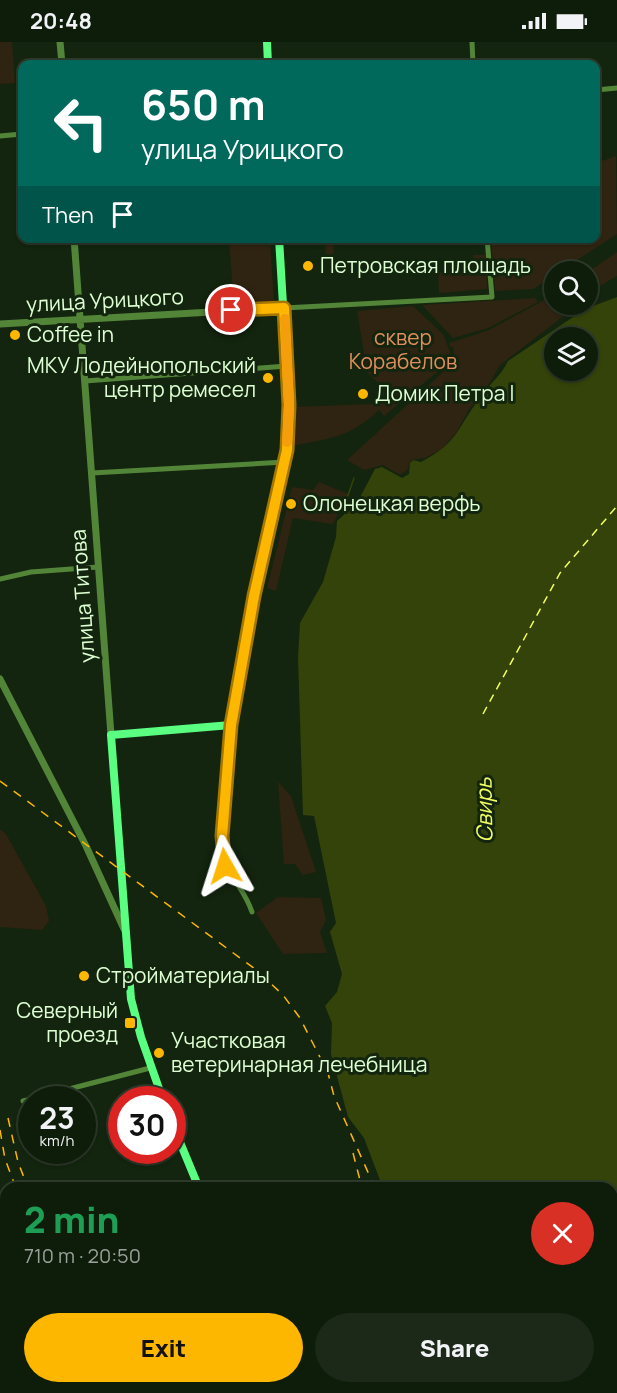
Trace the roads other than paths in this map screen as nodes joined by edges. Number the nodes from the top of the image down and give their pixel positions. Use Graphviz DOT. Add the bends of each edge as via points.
graph roads {
  1 [pos="60,42"];
  2 [pos="267,42"];
  3 [pos="472,42"];
  4 [pos="62,60"];
  5 [pos="268,60"];
  6 [pos="473,60"];
  7 [pos="617,88"];
  8 [pos="600,90"];
  9 [pos="18,134"];
  10 [pos="0,136"];
  11 [pos="74,243"];
  12 [pos="279,243"];
  13 [pos="487,243"];
  14 [pos="284,308"];
  15 [pos="80,320"];
  16 [pos="0,324"];
  17 [pos="287,366"];
  18 [pos="85,381"];
  19 [pos="285,462"];
  20 [pos="92,473"];
  21 [pos="98,567"];
  22 [pos="0,579"];
  23 [pos="0,679"];
  24 [pos="231,725"];
  25 [pos="111,735"];
  26 [pos="252,912"];
  27 [pos="124,930"];
  28 [pos="150,1068"];
  29 [pos="81,1086"];
  30 [pos="157,1086"];
  31 [pos="186,1157"];
  32 [pos="197,1182"];
  1 -- 4 [label="street"];
  2 -- 5 [label="main road"];
  3 -- 6 [label="street"];
  7 -- 8 [label="street"];
  9 -- 10 [label="street"];
  11 -- 15 [label="street, улица Титова"];
  12 -- 14 [label="main road"];
  13 -- 14 [label="street" via="492,297"];
  14 -- 15 [label="street, улица Урицкого"];
  14 -- 17 [label="main road"];
  15 -- 16 [label="street, улица Урицкого"];
  15 -- 18 [label="street, улица Титова"];
  17 -- 18 [label="street"];
  17 -- 19 [label="main road"];
  18 -- 20 [label="street, улица Титова"];
  19 -- 20 [label="street"];
  19 -- 24 [label="main road" via="254,596"];
  20 -- 21 [label="street, улица Титова"];
  21 -- 22 [label="street"];
  21 -- 25 [label="street, улица Титова"];
  23 -- 27 [label="street" via="87,846"];
  24 -- 25 [label="main road"];
  24 -- 26 [label="street" via="222,849 225,866"];
  25 -- 27 [label="main road, улица Титова"];
  27 -- 28 [label="main road, улица Титова" via="133,1010"];
  28 -- 29 [label="street"];
  28 -- 30 [label="main road, улица Титова"];
  31 -- 32 [label="main road"];
}
